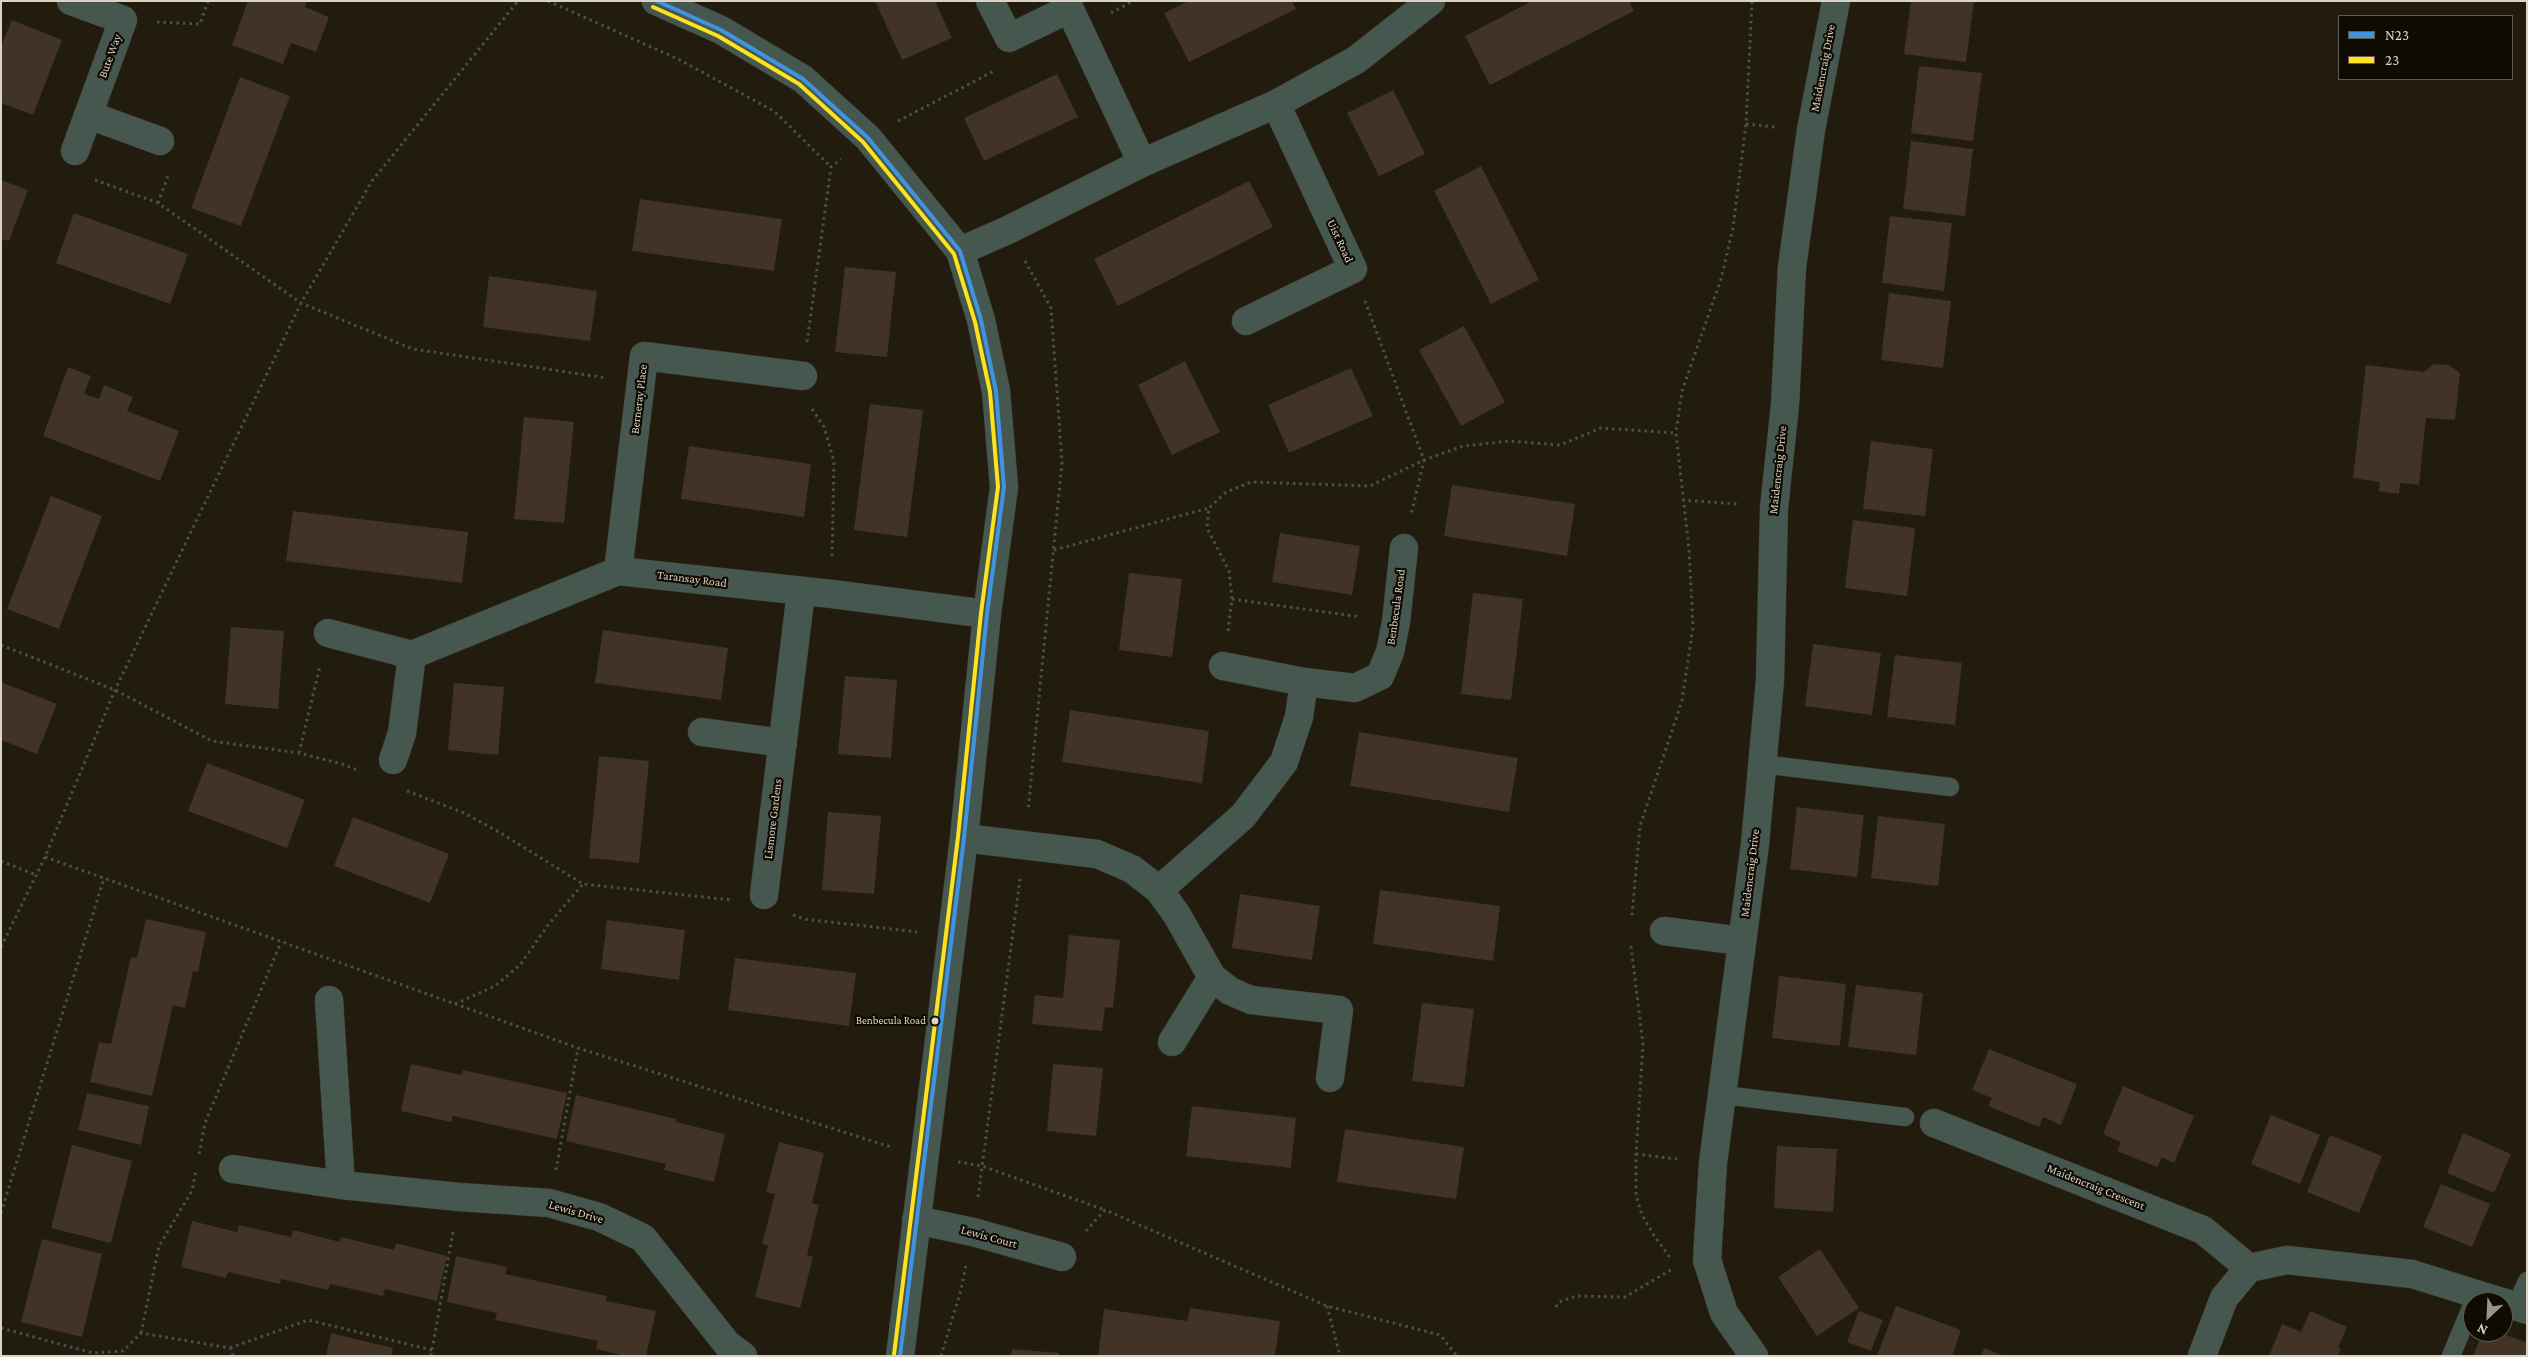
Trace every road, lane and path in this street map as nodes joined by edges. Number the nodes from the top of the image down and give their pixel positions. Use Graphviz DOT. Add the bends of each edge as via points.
graph roads {
  1 [pos="71,1"];
  2 [pos="208,1"];
  3 [pos="518,1"];
  4 [pos="548,1"];
  5 [pos="656,1"];
  6 [pos="990,1"];
  7 [pos="1431,1"];
  8 [pos="1752,1"];
  9 [pos="1836,1"];
  10 [pos="1067,5"];
  11 [pos="123,20"];
  12 [pos="1276,104"];
  13 [pos="89,115"];
  14 [pos="160,141"];
  15 [pos="76,151"];
  16 [pos="1142,164"];
  17 [pos="831,167"];
  18 [pos="1008,230"];
  19 [pos="960,252"];
  20 [pos="1353,269"];
  21 [pos="301,303"];
  22 [pos="1246,321"];
  23 [pos="803,376"];
  24 [pos="640,383"];
  25 [pos="1676,433"];
  26 [pos="1424,460"];
  27 [pos="1682,500"];
  28 [pos="1209,508"];
  29 [pos="1774,508"];
  30 [pos="1404,548"];
  31 [pos="1054,550"];
  32 [pos="618,570"];
  33 [pos="801,592"];
  34 [pos="832,594"];
  35 [pos="1232,599"];
  36 [pos="986,614"];
  37 [pos="1396,622"];
  38 [pos="328,633"];
  39 [pos="1,645"];
  40 [pos="412,655"];
  41 [pos="1223,666"];
  42 [pos="1304,682"];
  43 [pos="115,690"];
  44 [pos="702,732"];
  45 [pos="783,743"];
  46 [pos="299,753"];
  47 [pos="393,760"];
  48 [pos="1762,764"];
  49 [pos="366,775"];
  50 [pos="1950,788"];
  51 [pos="401,789"];
  52 [pos="964,838"];
  53 [pos="1025,845"];
  54 [pos="45,857"];
  55 [pos="1,861"];
  56 [pos="36,875"];
  57 [pos="104,878"];
  58 [pos="583,884"];
  59 [pos="1159,890"];
  60 [pos="764,895"];
  61 [pos="735,901"];
  62 [pos="788,913"];
  63 [pos="1632,919"];
  64 [pos="1664,930"];
  65 [pos="950,936"];
  66 [pos="1631,937"];
  67 [pos="1741,941"];
  68 [pos="281,942"];
  69 [pos="1,947"];
  70 [pos="1212,977"];
  71 [pos="329,1000"];
  72 [pos="455,1004"];
  73 [pos="1172,1042"];
  74 [pos="578,1048"];
  75 [pos="1330,1078"];
  76 [pos="1723,1095"];
  77 [pos="1905,1117"];
  78 [pos="1934,1123"];
  79 [pos="1636,1154"];
  80 [pos="199,1156"];
  81 [pos="923,1157"];
  82 [pos="1713,1163"];
  83 [pos="198,1164"];
  84 [pos="982,1166"];
  85 [pos="233,1169"];
  86 [pos="341,1185"];
  87 [pos="459,1197"];
  88 [pos="549,1203"];
  89 [pos="1105,1210"];
  90 [pos="1,1213"];
  91 [pos="916,1220"];
  92 [pos="973,1232"];
  93 [pos="1062,1257"];
  94 [pos="1676,1266"];
  95 [pos="2249,1268"];
  96 [pos="1681,1274"];
  97 [pos="2527,1281"];
  98 [pos="2464,1292"];
  99 [pos="2512,1292"];
  100 [pos="1327,1306"];
  101 [pos="1556,1307"];
  102 [pos="1,1328"];
  103 [pos="142,1333"];
  104 [pos="2463,1342"];
  105 [pos="230,1348"];
  106 [pos="432,1350"];
  107 [pos="729,1352"];
  108 [pos="233,1356"];
  109 [pos="431,1356"];
  110 [pos="900,1356"];
  111 [pos="941,1356"];
  112 [pos="1340,1356"];
  113 [pos="1457,1356"];
  114 [pos="1754,1356"];
  115 [pos="2202,1356"];
  116 [pos="2451,1356"];
  1 -- 11 [label="street, Bute Way"];
  2 -- 11 [label="path" via="200,24"];
  3 -- 21 [label="path" via="372,181"];
  4 -- 17 [label="path" via="678,59 774,111"];
  5 -- 19 [label="street" via="721,30 803,79 868,138"];
  6 -- 10 [label="street" via="1009,38"];
  7 -- 12 [label="street" via="1356,60"];
  8 -- 25 [label="path" via="1746,124 1734,228 1721,279 1682,391"];
  9 -- 29 [label="street, Maidencraig Drive" via="1811,130 1792,267 1785,405"];
  10 -- 16 [label="street"];
  11 -- 13 [label="street, Bute Way"];
  12 -- 16 [label="street"];
  12 -- 20 [label="street, Uist Road"];
  13 -- 14 [label="street"];
  13 -- 15 [label="street, Bute Way"];
  15 -- 21 [label="path" via="69,170 158,203"];
  16 -- 18 [label="street"];
  18 -- 19 [label="street"];
  18 -- 31 [label="path" via="1051,308 1062,462"];
  19 -- 36 [label="street" via="981,320 996,391 1004,488"];
  20 -- 22 [label="street, Uist Road"];
  20 -- 26 [label="path"];
  21 -- 24 [label="path" via="413,349"];
  21 -- 43 [label="path"];
  23 -- 24 [label="street, Berneray Place" via="644,356"];
  23 -- 34 [label="path" via="802,393 824,427 834,461"];
  24 -- 32 [label="street, Berneray Place"];
  25 -- 26 [label="path" via="1601,428 1560,445 1510,441 1463,446"];
  25 -- 27 [label="path"];
  26 -- 28 [label="path" via="1370,486 1251,482 1226,492"];
  26 -- 30 [label="path"];
  27 -- 29 [label="path"];
  27 -- 63 [label="path" via="1689,550 1693,627 1682,701 1640,826"];
  28 -- 31 [label="path"];
  28 -- 35 [label="path" via="1207,528 1229,571"];
  29 -- 48 [label="street, Maidencraig Drive" via="1770,680"];
  30 -- 37 [label="street, Benbecula Road"];
  31 -- 53 [label="path"];
  32 -- 33 [label="street, Taransay Road"];
  32 -- 40 [label="street, Taransay Road"];
  33 -- 34 [label="street, Taransay Road"];
  33 -- 45 [label="street, Lismore Gardens"];
  34 -- 36 [label="street, Taransay Road"];
  35 -- 37 [label="path"];
  35 -- 41 [label="path"];
  36 -- 52 [label="street"];
  37 -- 42 [label="street, Benbecula Road" via="1390,652 1380,676 1355,688"];
  38 -- 40 [label="street"];
  38 -- 46 [label="path"];
  39 -- 43 [label="path"];
  40 -- 47 [label="street" via="402,733"];
  41 -- 42 [label="street, Benbecula Road"];
  42 -- 59 [label="street" via="1299,717 1284,762 1243,816"];
  43 -- 46 [label="path" via="212,741"];
  43 -- 54 [label="path"];
  44 -- 45 [label="street"];
  45 -- 60 [label="street, Lismore Gardens"];
  46 -- 49 [label="path" via="342,764"];
  48 -- 50 [label="lane"];
  48 -- 67 [label="street, Maidencraig Drive"];
  51 -- 58 [label="path" via="464,813"];
  52 -- 53 [label="street"];
  52 -- 65 [label="street"];
  53 -- 59 [label="street" via="1097,854 1132,869"];
  53 -- 84 [label="path"];
  54 -- 56 [label="path"];
  54 -- 57 [label="path"];
  55 -- 56 [label="path"];
  56 -- 69 [label="path"];
  57 -- 68 [label="path"];
  57 -- 90 [label="path"];
  58 -- 61 [label="path"];
  58 -- 72 [label="path" via="520,964 495,986"];
  59 -- 70 [label="street"];
  62 -- 65 [label="path" via="804,919"];
  64 -- 67 [label="street"];
  65 -- 81 [label="street"];
  66 -- 79 [label="path" via="1644,1044"];
  67 -- 76 [label="street, Maidencraig Drive"];
  68 -- 72 [label="path"];
  68 -- 80 [label="path" via="205,1123"];
  70 -- 73 [label="street"];
  70 -- 75 [label="street" via="1230,991 1251,1000 1338,1010"];
  71 -- 86 [label="street"];
  72 -- 74 [label="path"];
  74 -- 81 [label="path"];
  74 -- 88 [label="path"];
  76 -- 77 [label="lane"];
  76 -- 82 [label="street, Maidencraig Drive"];
  78 -- 95 [label="street, Maidencraig Crescent" via="2203,1230"];
  79 -- 82 [label="path"];
  79 -- 94 [label="path" via="1636,1195 1642,1215"];
  81 -- 84 [label="path"];
  81 -- 91 [label="street"];
  82 -- 114 [label="street, Maidencraig Drive" via="1707,1260 1724,1313"];
  83 -- 103 [label="path" via="192,1191 159,1246"];
  84 -- 89 [label="path"];
  84 -- 92 [label="path"];
  85 -- 86 [label="street, Lewis Drive"];
  86 -- 87 [label="street, Lewis Drive"];
  87 -- 88 [label="street, Lewis Drive"];
  87 -- 106 [label="path"];
  88 -- 107 [label="street, Lewis Drive" via="599,1217 643,1238"];
  89 -- 93 [label="path"];
  89 -- 100 [label="path"];
  91 -- 92 [label="street, Lewis Court"];
  91 -- 110 [label="street"];
  92 -- 93 [label="street, Lewis Court"];
  92 -- 111 [label="path" via="961,1290"];
  94 -- 96 [label="path"];
  94 -- 101 [label="path" via="1625,1297 1576,1296 1559,1302"];
  95 -- 98 [label="street" via="2288,1260 2412,1274"];
  95 -- 115 [label="street" via="2224,1298"];
  97 -- 99 [label="lane"];
  100 -- 112 [label="path"];
  100 -- 113 [label="path" via="1440,1335"];
  102 -- 103 [label="path" via="93,1353 123,1351"];
  103 -- 105 [label="path"];
  104 -- 116 [label="lane"];
  105 -- 106 [label="path" via="308,1320"];
  105 -- 108 [label="path"];
  106 -- 109 [label="path"];
}
